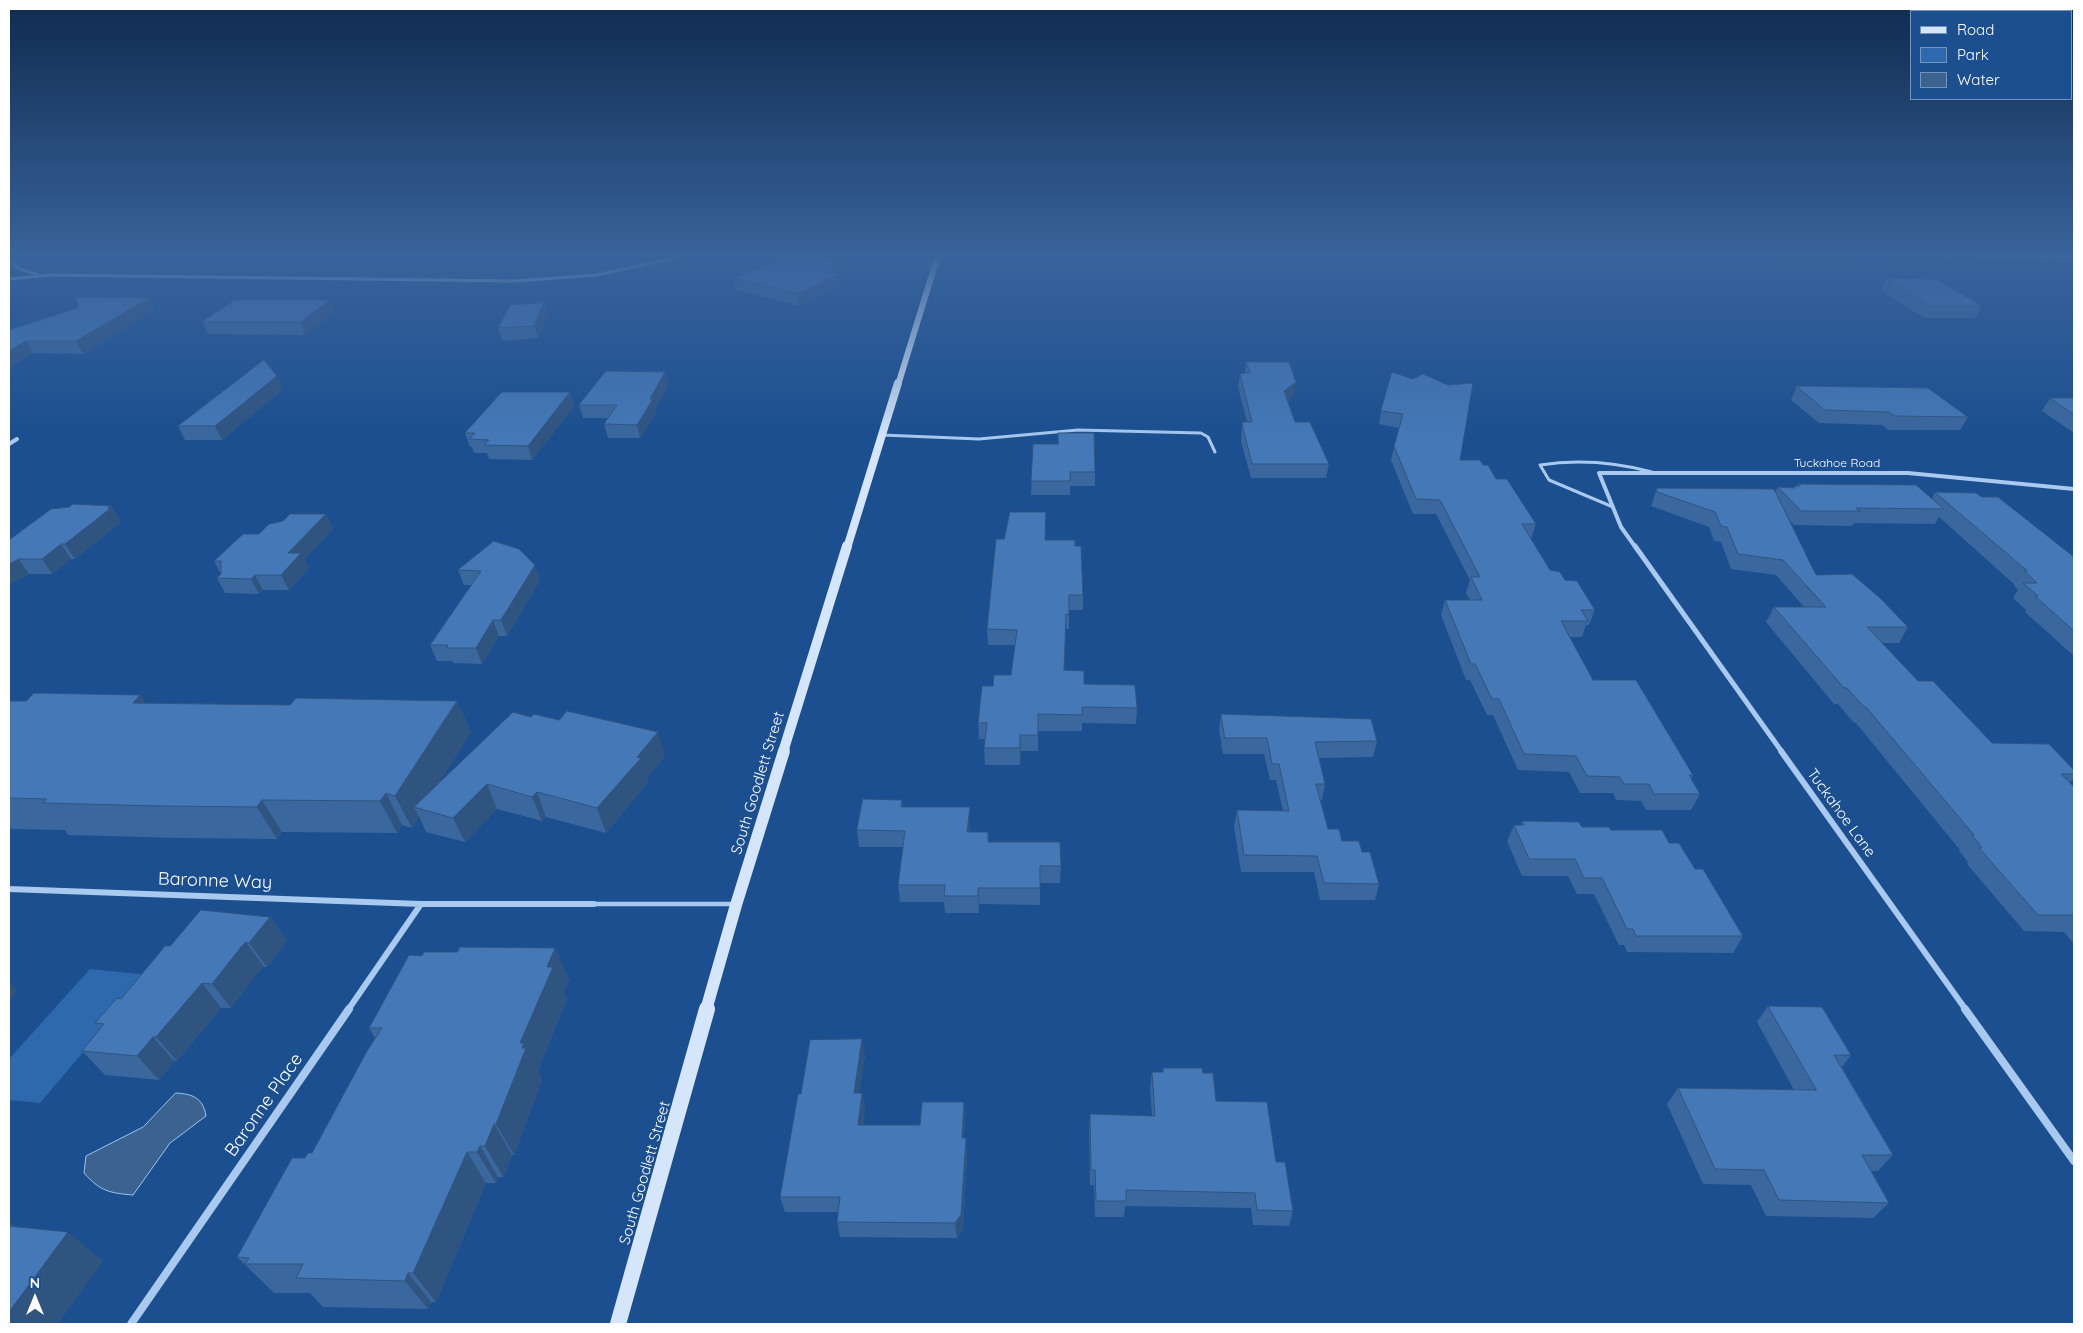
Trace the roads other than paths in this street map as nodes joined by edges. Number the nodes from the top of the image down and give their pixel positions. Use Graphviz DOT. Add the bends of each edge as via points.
graph roads {
  1 [pos="919,317"];
  2 [pos="882,435"];
  3 [pos="17,438"];
  4 [pos="9,444"];
  5 [pos="1215,452"];
  6 [pos="1599,473"];
  7 [pos="1656,473"];
  8 [pos="2074,489"];
  9 [pos="1613,507"];
  10 [pos="9,889"];
  11 [pos="421,904"];
  12 [pos="594,904"];
  13 [pos="736,904"];
  14 [pos="2074,1161"];
  15 [pos="131,1324"];
  16 [pos="618,1324"];
  1 -- 2 [label="main road, South Goodlett Street"];
  2 -- 5 [label="lane" via="978,439 1078,430 1200,432 1208,437"];
  2 -- 13 [label="main road, South Goodlett Street"];
  3 -- 4 [label="street"];
  6 -- 7 [label="street, Tuckahoe Road"];
  6 -- 9 [label="street, Tuckahoe Lane"];
  7 -- 8 [label="street, Tuckahoe Road" via="1908,473"];
  7 -- 9 [label="lane" via="1613,462 1569,460 1540,464 1549,480"];
  9 -- 14 [label="street, Tuckahoe Lane" via="1621,528"];
  10 -- 11 [label="street, Baronne Way"];
  11 -- 12 [label="street, Baronne Way"];
  11 -- 15 [label="street, Baronne Place"];
  12 -- 13 [label="lane"];
  13 -- 16 [label="main road, South Goodlett Street"];
}
